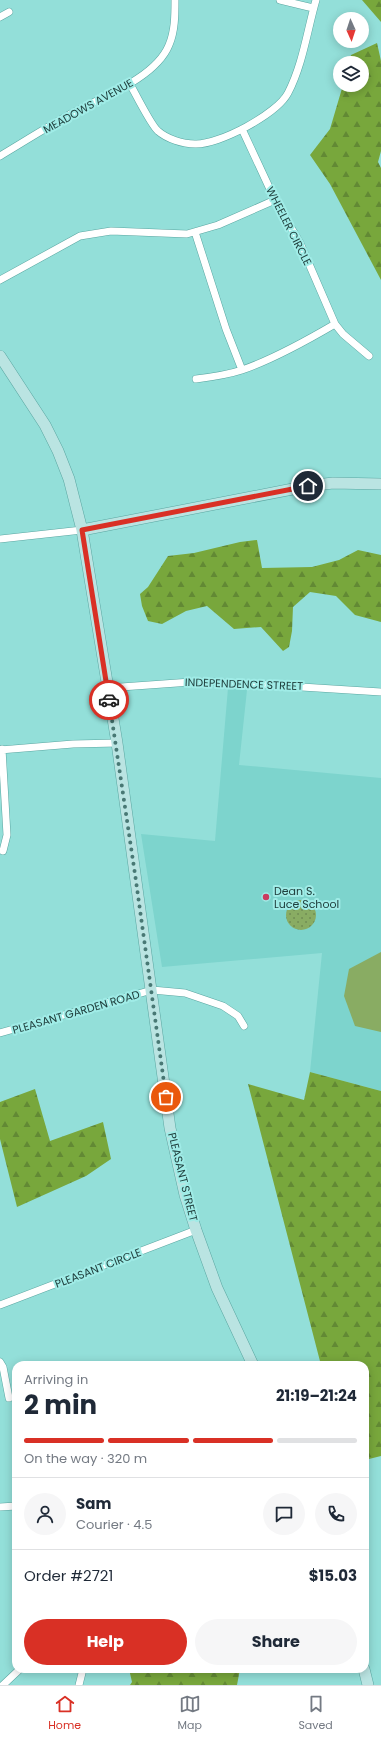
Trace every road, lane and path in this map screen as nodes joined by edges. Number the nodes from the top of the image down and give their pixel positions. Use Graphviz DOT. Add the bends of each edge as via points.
graph roads {
  1 [pos="175,0"];
  2 [pos="280,0"];
  3 [pos="316,0"];
  4 [pos="314,8"];
  5 [pos="9,12"];
  6 [pos="0,17"];
  7 [pos="130,84"];
  8 [pos="242,129"];
  9 [pos="0,156"];
  10 [pos="275,200"];
  11 [pos="195,232"];
  12 [pos="0,280"];
  13 [pos="335,324"];
  14 [pos="0,356"];
  15 [pos="369,356"];
  16 [pos="242,370"];
  17 [pos="196,380"];
  18 [pos="381,484"];
  19 [pos="82,530"];
  20 [pos="0,539"];
  21 [pos="107,688"];
  22 [pos="381,692"];
  23 [pos="116,743"];
  24 [pos="1,749"];
  25 [pos="3,851"];
  26 [pos="152,990"];
  27 [pos="244,1026"];
  28 [pos="0,1033"];
  29 [pos="196,1230"];
  30 [pos="0,1305"];
  31 [pos="251,1361"];
  32 [pos="0,1362"];
  33 [pos="9,1398"];
  34 [pos="12,1506"];
  35 [pos="0,1507"];
  36 [pos="16,1673"];
  37 [pos="82,1673"];
  38 [pos="365,1673"];
  39 [pos="2,1685"];
  40 [pos="79,1685"];
  41 [pos="368,1685"];
  1 -- 7 [label="street, MEADOWS AVENUE" via="169,45 159,62"];
  2 -- 4 [label="street"];
  3 -- 4 [label="street"];
  4 -- 8 [label="street" via="296,76 288,94 277,108"];
  5 -- 6 [label="street"];
  7 -- 8 [label="street" via="157,131 182,142 196,144 214,141"];
  7 -- 9 [label="street, MEADOWS AVENUE" via="76,111"];
  8 -- 10 [label="street, WHEELER CIRCLE"];
  10 -- 11 [label="street" via="218,225"];
  10 -- 13 [label="street, WHEELER CIRCLE" via="300,244"];
  11 -- 12 [label="street" via="186,234 111,231 80,236"];
  11 -- 16 [label="street"];
  13 -- 15 [label="street, WHEELER CIRCLE"];
  13 -- 16 [label="street" via="306,341"];
  14 -- 19 [label="main road, PLEASANT STREET" via="45,425 58,451 69,479"];
  16 -- 17 [label="street"];
  18 -- 19 [label="main road" via="333,483 308,486"];
  19 -- 20 [label="street"];
  19 -- 21 [label="main road, PLEASANT STREET"];
  21 -- 22 [label="street, INDEPENDENCE STREET" via="205,681"];
  21 -- 23 [label="main road, PLEASANT STREET"];
  23 -- 24 [label="street"];
  23 -- 26 [label="main road, PLEASANT STREET"];
  24 -- 25 [label="street" via="8,835"];
  26 -- 27 [label="street" via="185,993 223,1006 238,1016"];
  26 -- 28 [label="street, PLEASANT GARDEN ROAD"];
  26 -- 29 [label="main road, PLEASANT STREET" via="170,1128 185,1195"];
  29 -- 30 [label="street, PLEASANT CIRCLE"];
  29 -- 31 [label="main road, PLEASANT STREET" via="217,1288"];
  32 -- 33 [label="street"];
  34 -- 35 [label="street"];
  36 -- 39 [label="street"];
  37 -- 40 [label="street"];
  38 -- 41 [label="main road"];
}
